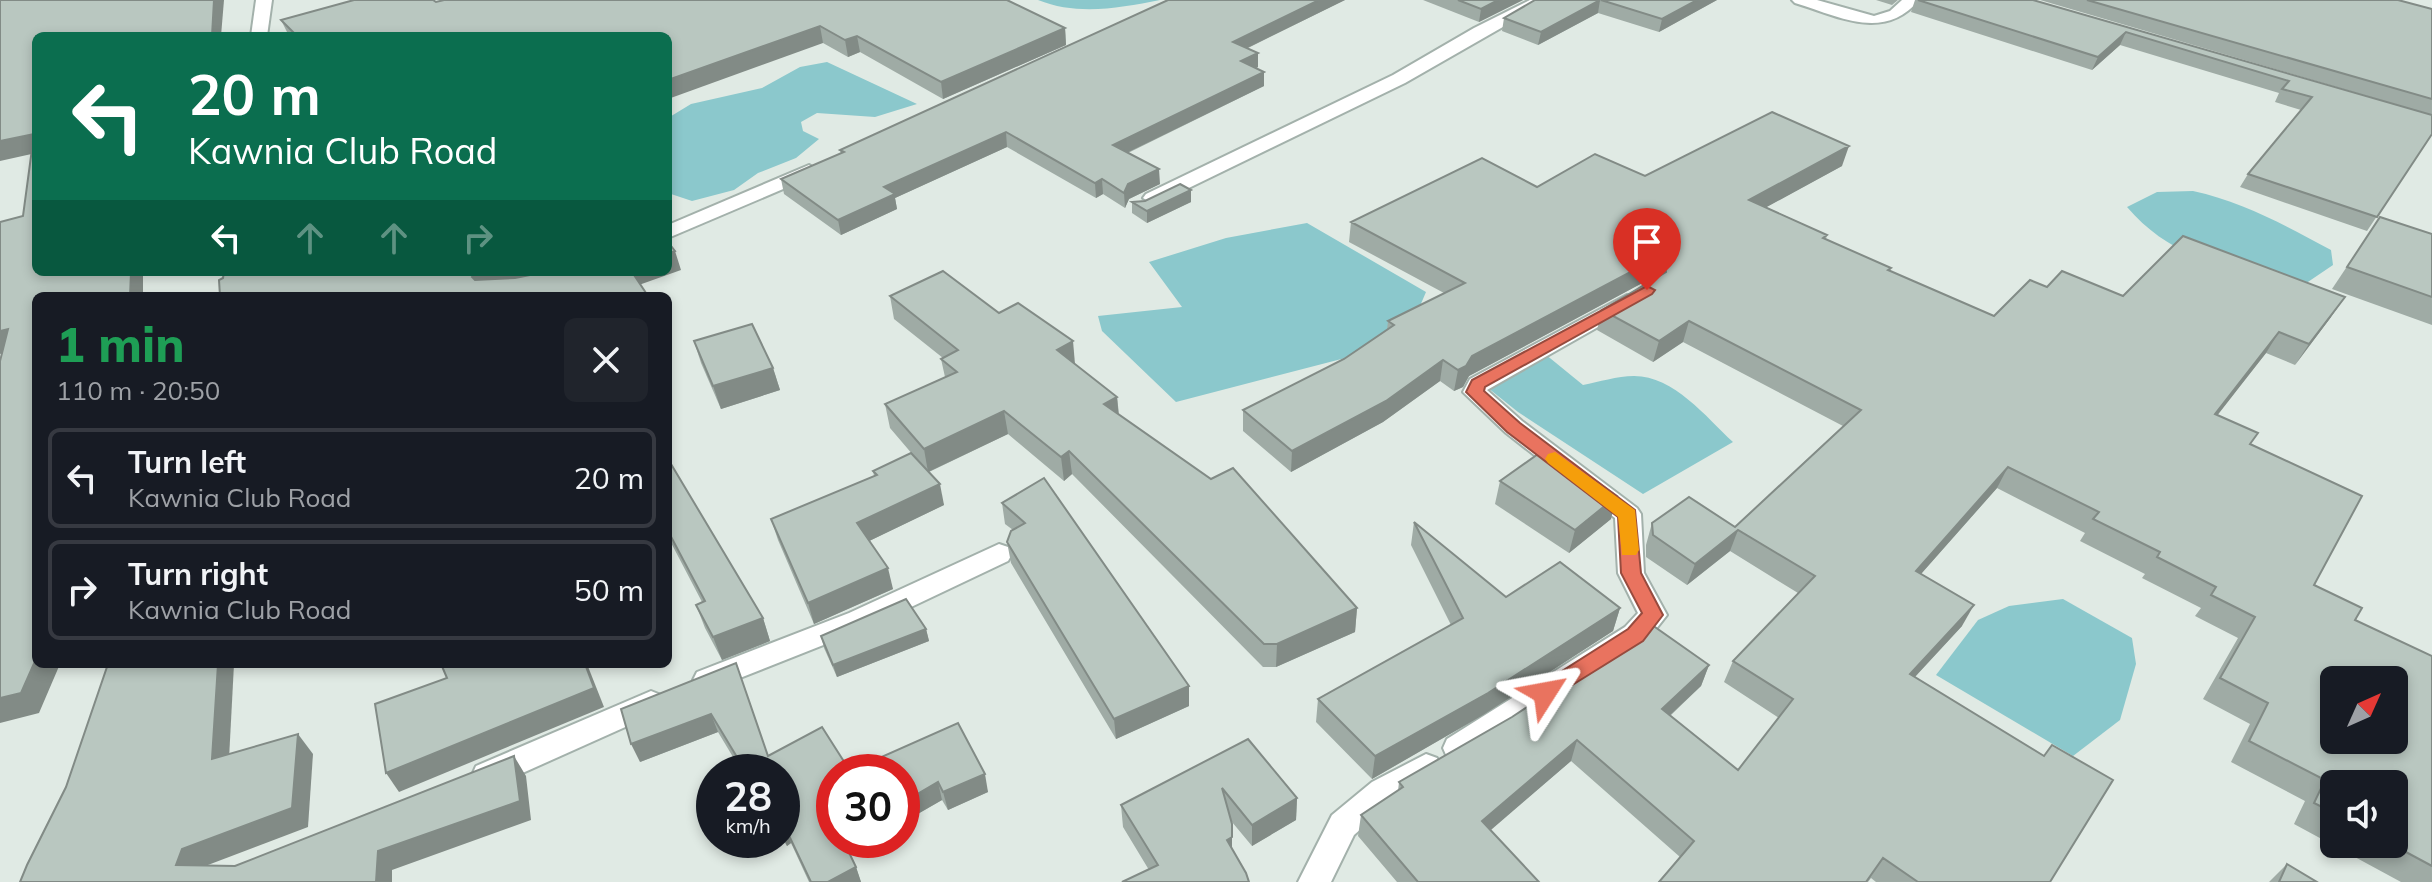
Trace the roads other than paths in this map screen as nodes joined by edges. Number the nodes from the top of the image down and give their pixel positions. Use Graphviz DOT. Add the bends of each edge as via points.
graph roads {
  1 [pos="264,0"];
  2 [pos="1542,0"];
  3 [pos="1800,0"];
  4 [pos="1911,0"];
  5 [pos="260,32"];
  6 [pos="819,167"];
  7 [pos="1137,206"];
  8 [pos="672,230"];
  9 [pos="1647,290"];
  10 [pos="999,554"];
  11 [pos="467,783"];
  12 [pos="1314,882"];
  1 -- 5 [label="street"];
  2 -- 7 [label="street" via="1399,79"];
  3 -- 4 [label="street" via="1874,21 1888,19"];
  6 -- 8 [label="street"];
  9 -- 12 [label="street" via="1478,384 1475,392 1628,514 1631,573 1653,615 1635,635 1495,727 1383,791 1343,825"];
  10 -- 11 [label="street" via="859,620"];
}
